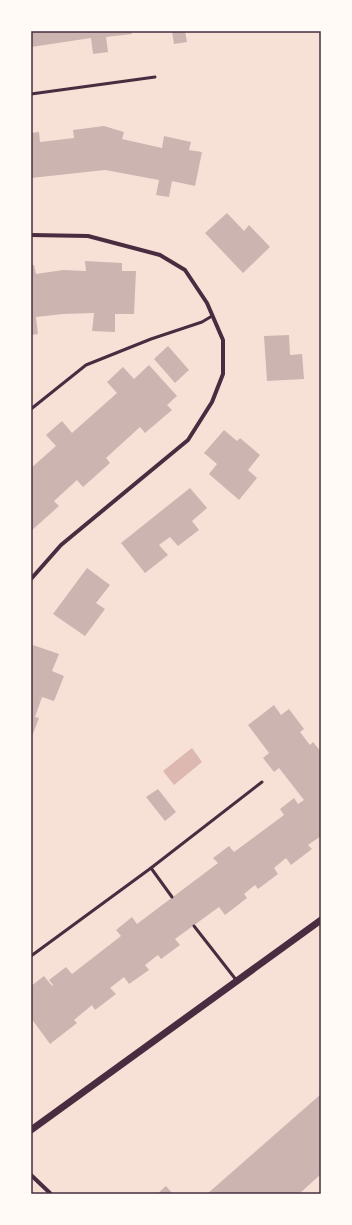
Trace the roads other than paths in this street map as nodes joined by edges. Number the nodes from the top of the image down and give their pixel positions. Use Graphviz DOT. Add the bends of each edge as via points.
graph roads {
  1 [pos="155,77"];
  2 [pos="31,94"];
  3 [pos="31,235"];
  4 [pos="212,316"];
  5 [pos="31,409"];
  6 [pos="31,580"];
  7 [pos="262,782"];
  8 [pos="151,868"];
  9 [pos="172,897"];
  10 [pos="321,920"];
  11 [pos="194,926"];
  12 [pos="31,956"];
  13 [pos="237,981"];
  14 [pos="31,1130"];
  15 [pos="31,1175"];
  16 [pos="51,1194"];
  1 -- 2 [label="lane"];
  3 -- 4 [label="street" via="88,236 160,255 185,270 208,302"];
  4 -- 5 [label="lane" via="86,365"];
  4 -- 6 [label="street" via="223,340 223,374 212,402 188,440 61,546"];
  7 -- 8 [label="lane"];
  8 -- 9 [label="lane"];
  8 -- 12 [label="lane"];
  10 -- 13 [label="street"];
  11 -- 13 [label="lane"];
  13 -- 14 [label="street"];
  15 -- 16 [label="street"];
}
